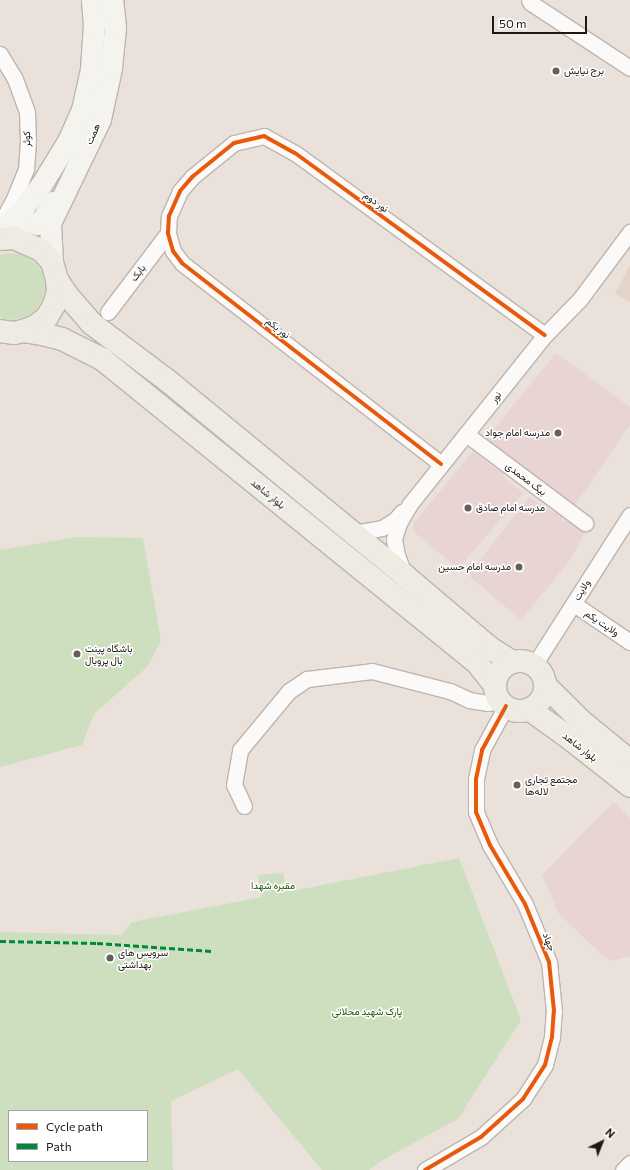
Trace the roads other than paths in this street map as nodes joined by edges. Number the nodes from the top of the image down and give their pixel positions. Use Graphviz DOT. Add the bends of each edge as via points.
graph roads {
  1 [pos="92,0"];
  2 [pos="112,0"];
  3 [pos="529,0"];
  4 [pos="0,54"];
  5 [pos="630,68"];
  6 [pos="192,177"];
  7 [pos="63,195"];
  8 [pos="23,208"];
  9 [pos="0,224"];
  10 [pos="0,232"];
  11 [pos="630,232"];
  12 [pos="168,233"];
  13 [pos="0,239"];
  14 [pos="54,271"];
  15 [pos="108,312"];
  16 [pos="0,331"];
  17 [pos="23,331"];
  18 [pos="545,335"];
  19 [pos="466,434"];
  20 [pos="441,464"];
  21 [pos="410,504"];
  22 [pos="630,515"];
  23 [pos="585,523"];
  24 [pos="354,533"];
  25 [pos="404,575"];
  26 [pos="574,604"];
  27 [pos="630,642"];
  28 [pos="512,662"];
  29 [pos="534,665"];
  30 [pos="545,685"];
  31 [pos="501,698"];
  32 [pos="529,709"];
  33 [pos="630,761"];
  34 [pos="630,786"];
  35 [pos="244,806"];
  36 [pos="630,1163"];
  37 [pos="425,1170"];
  38 [pos="623,1170"];
  1 -- 8 [label="main road, همت" via="94,24 91,69 82,110 68,141"];
  2 -- 7 [label="main road, همت" via="115,27 111,68 100,119"];
  3 -- 5 [label="street"];
  4 -- 9 [label="street, کوثر" via="16,79 27,112 28,141 26,169"];
  6 -- 12 [label="street, نور یکم" via="180,191 169,216"];
  6 -- 18 [label="street, نور دوم" via="234,142 264,136 295,153"];
  7 -- 8 [label="main road" via="53,202 37,224 25,221 22,217"];
  7 -- 14 [label="main road, همت" via="50,223"];
  8 -- 10 [label="main road, همت"];
  11 -- 18 [label="street, نور" via="580,299"];
  12 -- 15 [label="street, بابک"];
  12 -- 20 [label="street, نور یکم" via="173,251 182,263"];
  13 -- 14 [label="main road" via="14,238 41,250"];
  14 -- 17 [label="main road" via="58,291 54,305 47,317 36,326"];
  14 -- 24 [label="main road" via="67,296 92,323 168,381"];
  16 -- 17 [label="main road, بلوار شاهد"];
  17 -- 31 [label="main road, بلوار شاهد" via="62,339 102,359 478,664"];
  18 -- 19 [label="street, نور"];
  19 -- 20 [label="street, نور"];
  19 -- 23 [label="street, بیگ محمدی"];
  20 -- 21 [label="street, نور"];
  21 -- 24 [label="street" via="395,520 382,528"];
  21 -- 25 [label="street, نور" via="399,523 394,539"];
  22 -- 26 [label="street, ولایت"];
  24 -- 25 [label="main road"];
  25 -- 28 [label="main road" via="490,648"];
  26 -- 27 [label="street, ولایت یکم"];
  26 -- 29 [label="street, ولایت"];
  28 -- 29 [label="main road" via="520,661"];
  28 -- 31 [label="main road" via="500,672"];
  29 -- 30 [label="main road" via="540,671"];
  30 -- 32 [label="main road" via="541,700"];
  30 -- 33 [label="main road, بلوار شاهد" via="580,720"];
  31 -- 32 [label="main road" via="513,710"];
  31 -- 35 [label="street" via="487,703 469,700 450,692 372,671 307,679 289,691 240,750 234,785"];
  31 -- 37 [label="street, جهاد" via="482,750 476,779 476,812 490,845 525,904 549,962 554,1011 552,1037 545,1065 523,1099 481,1136"];
  32 -- 34 [label="main road, بلوار شاهد"];
  36 -- 38 [label="street"];
}
